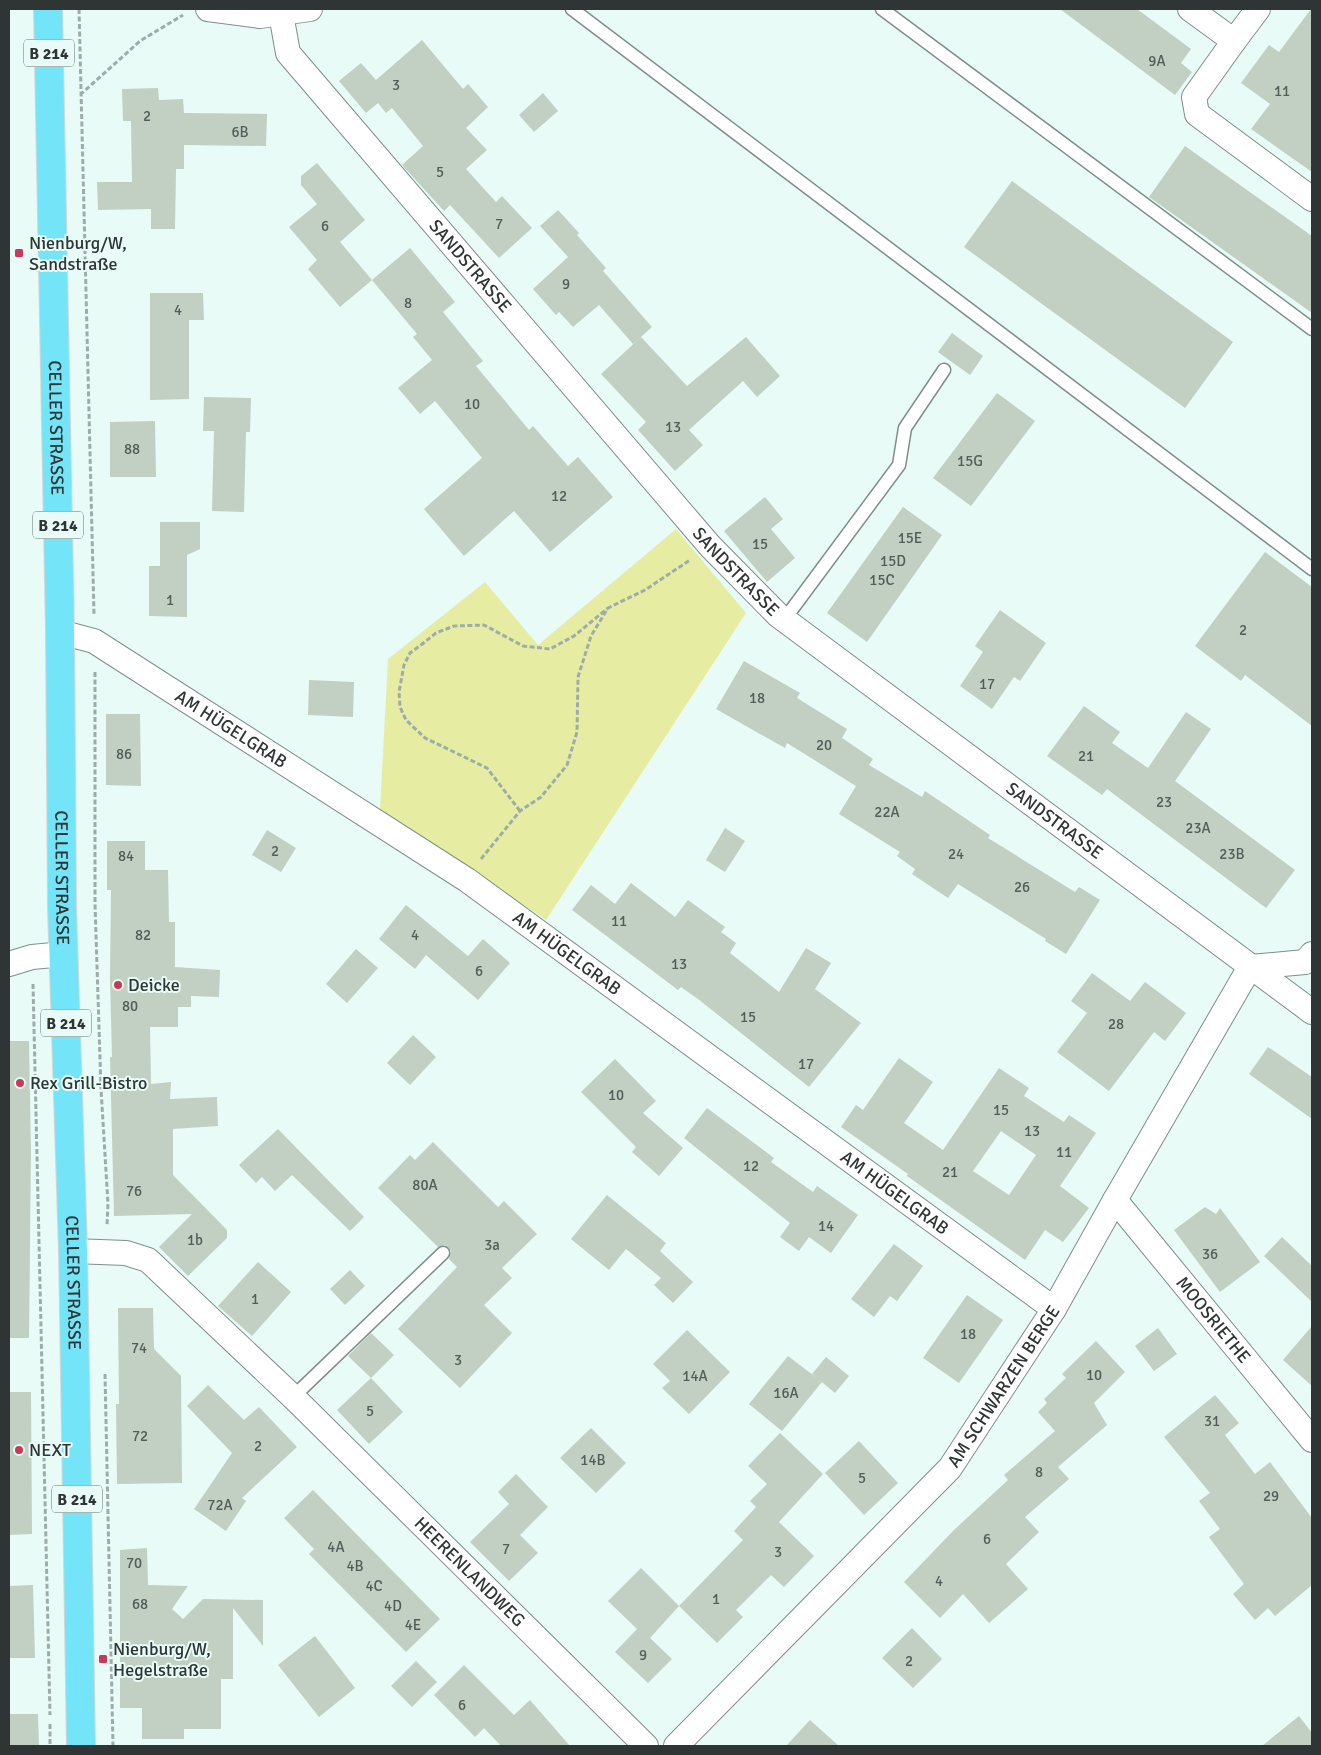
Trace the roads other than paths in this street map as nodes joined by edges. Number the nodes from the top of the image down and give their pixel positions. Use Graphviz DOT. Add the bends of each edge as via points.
graph roads {
  1 [pos="48,9"];
  2 [pos="310,9"];
  3 [pos="572,9"];
  4 [pos="882,9"];
  5 [pos="1190,9"];
  6 [pos="1258,9"];
  7 [pos="197,11"];
  8 [pos="280,14"];
  9 [pos="1234,41"];
  10 [pos="1312,198"];
  11 [pos="1312,328"];
  12 [pos="944,370"];
  13 [pos="1312,569"];
  14 [pos="784,620"];
  15 [pos="60,632"];
  16 [pos="64,954"];
  17 [pos="1312,954"];
  18 [pos="9,964"];
  19 [pos="1250,967"];
  20 [pos="1312,1012"];
  21 [pos="1115,1200"];
  22 [pos="73,1251"];
  23 [pos="443,1253"];
  24 [pos="1054,1309"];
  25 [pos="293,1396"];
  26 [pos="1312,1440"];
  27 [pos="81,1746"];
  28 [pos="646,1746"];
  29 [pos="676,1746"];
  1 -- 15 [label="main road, CELLER STRASSE / B 214"];
  2 -- 8 [label="street"];
  3 -- 13 [label="lane"];
  4 -- 11 [label="lane"];
  5 -- 9 [label="street"];
  6 -- 9 [label="street"];
  7 -- 8 [label="street" via="260,16"];
  8 -- 14 [label="street, SANDSTRASSE" via="288,53 710,546"];
  9 -- 10 [label="street" via="1194,98 1197,114"];
  12 -- 14 [label="lane" via="905,428 899,465"];
  14 -- 19 [label="street, SANDSTRASSE"];
  15 -- 16 [label="main road, CELLER STRASSE / B 214"];
  15 -- 24 [label="street, AM HÜGELGRAB" via="94,641 467,880"];
  16 -- 18 [label="street" via="32,957"];
  16 -- 22 [label="main road, CELLER STRASSE / B 214"];
  17 -- 19 [label="street" via="1305,962"];
  19 -- 20 [label="street, SANDSTRASSE"];
  19 -- 21 [label="street, AM SCHWARZEN BERGE"];
  21 -- 24 [label="street, AM SCHWARZEN BERGE"];
  21 -- 26 [label="street, MOOSRIETHE"];
  22 -- 25 [label="street, HEERENLANDWEG" via="126,1254 148,1260"];
  22 -- 27 [label="main road, CELLER STRASSE / B 214"];
  23 -- 25 [label="lane"];
  24 -- 29 [label="street, AM SCHWARZEN BERGE" via="950,1468"];
  25 -- 28 [label="street, HEERENLANDWEG"];
}
